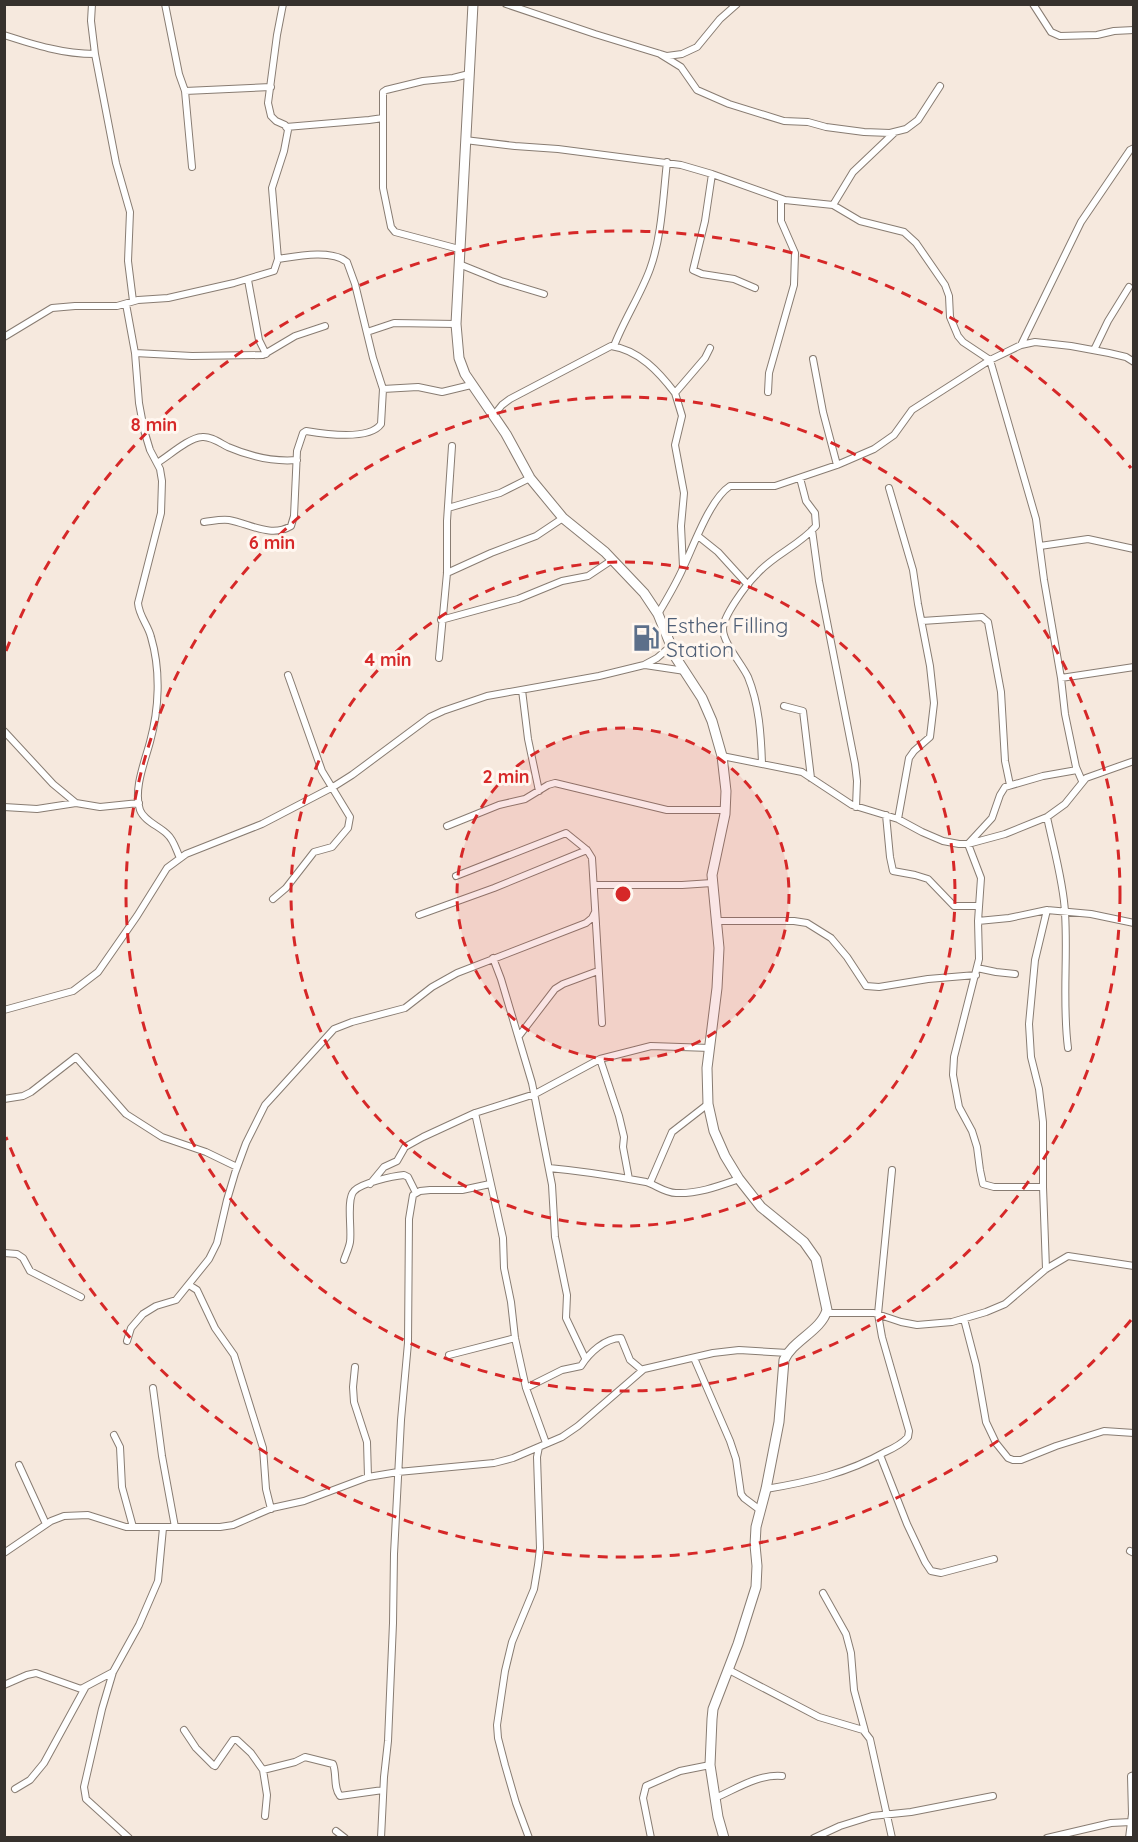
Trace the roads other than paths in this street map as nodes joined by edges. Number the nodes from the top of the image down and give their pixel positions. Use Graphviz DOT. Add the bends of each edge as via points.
graph roads {
  1 [pos="92,4"];
  2 [pos="165,4"];
  3 [pos="283,4"];
  4 [pos="473,4"];
  5 [pos="506,4"];
  6 [pos="737,4"];
  7 [pos="1034,4"];
  8 [pos="522,7"];
  9 [pos="1134,30"];
  10 [pos="4,35"];
  11 [pos="95,54"];
  12 [pos="660,54"];
  13 [pos="469,74"];
  14 [pos="940,86"];
  15 [pos="271,87"];
  16 [pos="185,91"];
  17 [pos="383,118"];
  18 [pos="286,127"];
  19 [pos="895,132"];
  20 [pos="465,140"];
  21 [pos="1134,148"];
  22 [pos="667,162"];
  23 [pos="192,167"];
  24 [pos="712,174"];
  25 [pos="781,199"];
  26 [pos="832,205"];
  27 [pos="459,249"];
  28 [pos="278,259"];
  29 [pos="459,264"];
  30 [pos="248,280"];
  31 [pos="1129,287"];
  32 [pos="755,288"];
  33 [pos="544,294"];
  34 [pos="133,301"];
  35 [pos="126,304"];
  36 [pos="456,324"];
  37 [pos="325,326"];
  38 [pos="367,332"];
  39 [pos="4,337"];
  40 [pos="614,345"];
  41 [pos="1022,345"];
  42 [pos="710,348"];
  43 [pos="1094,350"];
  44 [pos="135,353"];
  45 [pos="266,354"];
  46 [pos="813,359"];
  47 [pos="990,360"];
  48 [pos="1134,362"];
  49 [pos="471,385"];
  50 [pos="382,389"];
  51 [pos="768,392"];
  52 [pos="675,393"];
  53 [pos="494,415"];
  54 [pos="452,446"];
  55 [pos="297,460"];
  56 [pos="157,463"];
  57 [pos="837,465"];
  58 [pos="530,478"];
  59 [pos="800,478"];
  60 [pos="889,488"];
  61 [pos="448,508"];
  62 [pos="563,518"];
  63 [pos="204,522"];
  64 [pos="812,530"];
  65 [pos="698,536"];
  66 [pos="1040,546"];
  67 [pos="1134,549"];
  68 [pos="612,560"];
  69 [pos="683,568"];
  70 [pos="447,573"];
  71 [pos="748,585"];
  72 [pos="658,614"];
  73 [pos="441,620"];
  74 [pos="922,621"];
  75 [pos="671,646"];
  76 [pos="439,658"];
  77 [pos="644,665"];
  78 [pos="1134,667"];
  79 [pos="686,671"];
  80 [pos="288,675"];
  81 [pos="1061,678"];
  82 [pos="522,690"];
  83 [pos="784,706"];
  84 [pos="4,731"];
  85 [pos="722,756"];
  86 [pos="1134,761"];
  87 [pos="762,763"];
  88 [pos="1077,770"];
  89 [pos="811,778"];
  90 [pos="1082,782"];
  91 [pos="1010,784"];
  92 [pos="333,787"];
  93 [pos="539,791"];
  94 [pos="76,803"];
  95 [pos="139,803"];
  96 [pos="4,807"];
  97 [pos="856,807"];
  98 [pos="725,810"];
  99 [pos="886,815"];
  100 [pos="1047,817"];
  101 [pos="898,819"];
  102 [pos="447,826"];
  103 [pos="968,844"];
  104 [pos="587,850"];
  105 [pos="180,858"];
  106 [pos="456,876"];
  107 [pos="712,884"];
  108 [pos="595,885"];
  109 [pos="273,899"];
  110 [pos="980,906"];
  111 [pos="1047,910"];
  112 [pos="1065,911"];
  113 [pos="595,912"];
  114 [pos="419,915"];
  115 [pos="716,921"];
  116 [pos="978,921"];
  117 [pos="1134,923"];
  118 [pos="493,958"];
  119 [pos="977,968"];
  120 [pos="597,971"];
  121 [pos="1015,974"];
  122 [pos="976,975"];
  123 [pos="4,1010"];
  124 [pos="602,1023"];
  125 [pos="519,1036"];
  126 [pos="710,1048"];
  127 [pos="1068,1048"];
  128 [pos="600,1059"];
  129 [pos="535,1094"];
  130 [pos="4,1100"];
  131 [pos="708,1104"];
  132 [pos="475,1113"];
  133 [pos="237,1167"];
  134 [pos="549,1168"];
  135 [pos="892,1170"];
  136 [pos="629,1179"];
  137 [pos="739,1179"];
  138 [pos="650,1183"];
  139 [pos="370,1184"];
  140 [pos="490,1184"];
  141 [pos="1043,1187"];
  142 [pos="416,1193"];
  143 [pos="4,1253"];
  144 [pos="344,1260"];
  145 [pos="1134,1266"];
  146 [pos="1046,1269"];
  147 [pos="189,1285"];
  148 [pos="81,1297"];
  149 [pos="827,1313"];
  150 [pos="878,1314"];
  151 [pos="964,1319"];
  152 [pos="515,1338"];
  153 [pos="127,1341"];
  154 [pos="788,1353"];
  155 [pos="449,1355"];
  156 [pos="585,1358"];
  157 [pos="694,1358"];
  158 [pos="355,1367"];
  159 [pos="642,1370"];
  160 [pos="153,1388"];
  161 [pos="526,1388"];
  162 [pos="1134,1433"];
  163 [pos="114,1435"];
  164 [pos="546,1443"];
  165 [pos="539,1447"];
  166 [pos="880,1455"];
  167 [pos="19,1465"];
  168 [pos="398,1472"];
  169 [pos="368,1477"];
  170 [pos="766,1489"];
  171 [pos="271,1509"];
  172 [pos="760,1510"];
  173 [pos="46,1524"];
  174 [pos="133,1527"];
  175 [pos="175,1527"];
  176 [pos="163,1528"];
  177 [pos="4,1553"];
  178 [pos="994,1559"];
  179 [pos="823,1593"];
  180 [pos="729,1670"];
  181 [pos="113,1672"];
  182 [pos="4,1685"];
  183 [pos="85,1688"];
  184 [pos="184,1730"];
  185 [pos="865,1731"];
  186 [pos="710,1765"];
  187 [pos="263,1770"];
  188 [pos="1134,1775"];
  189 [pos="782,1776"];
  190 [pos="15,1789"];
  191 [pos="383,1790"];
  192 [pos="993,1797"];
  193 [pos="715,1798"];
  194 [pos="887,1815"];
  195 [pos="265,1816"];
  196 [pos="1131,1822"];
  197 [pos="336,1831"];
  198 [pos="129,1838"];
  199 [pos="345,1838"];
  200 [pos="381,1838"];
  201 [pos="529,1838"];
  202 [pos="651,1838"];
  203 [pos="724,1838"];
  204 [pos="814,1838"];
  205 [pos="892,1838"];
  206 [pos="1047,1838"];
  207 [pos="1129,1838"];
  1 -- 11 [label="street"];
  2 -- 16 [label="street"];
  3 -- 15 [label="street"];
  4 -- 13 [label="street"];
  5 -- 8 [label="street"];
  6 -- 12 [label="street" via="697,47 677,55"];
  7 -- 9 [label="street" via="1051,32 1060,36"];
  8 -- 12 [label="street"];
  10 -- 11 [label="street" via="62,52"];
  11 -- 34 [label="street" via="116,163 130,212"];
  12 -- 19 [label="street" via="681,67 697,90 729,104 784,121 864,132"];
  13 -- 17 [label="street" via="384,90"];
  13 -- 20 [label="street"];
  14 -- 19 [label="street" via="918,120"];
  15 -- 16 [label="street"];
  15 -- 18 [label="street" via="269,111"];
  16 -- 23 [label="street"];
  17 -- 18 [label="street"];
  17 -- 27 [label="street" via="383,188 391,228"];
  18 -- 28 [label="street" via="285,151 272,188"];
  19 -- 26 [label="street" via="853,172"];
  20 -- 22 [label="street"];
  20 -- 27 [label="street"];
  21 -- 41 [label="street" via="1081,222"];
  22 -- 24 [label="street"];
  22 -- 40 [label="street" via="659,234 650,268"];
  24 -- 25 [label="street"];
  24 -- 32 [label="street" via="693,270"];
  25 -- 26 [label="street"];
  25 -- 51 [label="street" via="782,221 795,253 794,285 769,373"];
  26 -- 47 [label="street" via="860,221 895,228 909,236 945,285 950,317 958,336"];
  27 -- 29 [label="street"];
  28 -- 30 [label="street" via="274,271"];
  28 -- 38 [label="street" via="315,255 336,256 346,261"];
  29 -- 33 [label="street"];
  29 -- 36 [label="street"];
  30 -- 34 [label="street" via="168,298"];
  30 -- 45 [label="street" via="259,340"];
  31 -- 43 [label="street"];
  34 -- 35 [label="street"];
  35 -- 39 [label="street" via="52,308"];
  35 -- 44 [label="street"];
  36 -- 38 [label="street" via="394,323"];
  36 -- 49 [label="street" via="459,358"];
  37 -- 45 [label="street" via="295,336"];
  38 -- 50 [label="street"];
  40 -- 52 [label="street" via="644,360"];
  40 -- 53 [label="street" via="510,399"];
  41 -- 43 [label="street" via="1038,342"];
  41 -- 47 [label="street"];
  42 -- 52 [label="street"];
  43 -- 48 [label="street"];
  44 -- 45 [label="street"];
  44 -- 56 [label="street" via="144,430"];
  46 -- 57 [label="street"];
  47 -- 57 [label="street" via="912,410 887,442"];
  47 -- 66 [label="street" via="1032,502"];
  49 -- 50 [label="street" via="442,392 418,387"];
  49 -- 53 [label="street"];
  50 -- 55 [label="street" via="380,427 346,435 306,431"];
  52 -- 69 [label="street" via="682,416 675,445 684,493"];
  53 -- 58 [label="street"];
  54 -- 61 [label="street"];
  55 -- 56 [label="street" via="251,455 203,437 189,441"];
  55 -- 63 [label="street" via="291,526 276,532 231,521"];
  56 -- 95 [label="street" via="162,507 138,603 152,640 158,689 139,781"];
  57 -- 59 [label="street"];
  58 -- 61 [label="street" via="500,493"];
  58 -- 62 [label="street"];
  59 -- 64 [label="street" via="806,501 816,515"];
  59 -- 65 [label="street" via="772,487 730,486 717,500"];
  60 -- 74 [label="street" via="910,558"];
  61 -- 70 [label="street"];
  62 -- 68 [label="street"];
  62 -- 70 [label="street" via="536,536"];
  64 -- 71 [label="street" via="773,558"];
  64 -- 97 [label="street" via="855,764"];
  65 -- 69 [label="street"];
  65 -- 71 [label="street"];
  66 -- 67 [label="street" via="1088,539"];
  66 -- 81 [label="street"];
  68 -- 72 [label="street"];
  68 -- 73 [label="street" via="588,576"];
  69 -- 72 [label="street"];
  70 -- 73 [label="street"];
  71 -- 87 [label="street" via="727,615 723,630 747,677 755,703"];
  72 -- 75 [label="street"];
  73 -- 76 [label="street"];
  74 -- 91 [label="street" via="982,617 988,622 1001,692"];
  74 -- 101 [label="street" via="933,684 932,726 928,739 909,758"];
  75 -- 77 [label="street"];
  75 -- 79 [label="street"];
  77 -- 79 [label="street"];
  77 -- 82 [label="street"];
  78 -- 81 [label="street"];
  79 -- 85 [label="street" via="702,698"];
  80 -- 92 [label="street" via="317,761"];
  81 -- 88 [label="street"];
  82 -- 92 [label="street" via="487,696 430,717"];
  82 -- 93 [label="street"];
  83 -- 89 [label="street" via="803,711"];
  84 -- 94 [label="street"];
  85 -- 87 [label="street"];
  85 -- 98 [label="street"];
  86 -- 90 [label="street"];
  87 -- 89 [label="street"];
  88 -- 90 [label="street"];
  88 -- 91 [label="street"];
  89 -- 97 [label="street"];
  90 -- 100 [label="street"];
  91 -- 103 [label="street" via="1000,795 991,820"];
  92 -- 105 [label="street" via="262,824"];
  92 -- 109 [label="street" via="349,815 348,828 330,849 314,852"];
  93 -- 98 [label="street" via="555,783 667,810"];
  93 -- 102 [label="street" via="525,800 499,805"];
  94 -- 95 [label="street" via="100,807"];
  94 -- 96 [label="street" via="37,809"];
  95 -- 105 [label="street" via="145,817 169,836"];
  97 -- 99 [label="street"];
  98 -- 107 [label="street"];
  99 -- 101 [label="street"];
  99 -- 110 [label="street" via="893,871 928,879 954,906"];
  100 -- 103 [label="street"];
  100 -- 112 [label="street"];
  101 -- 103 [label="street" via="944,841"];
  103 -- 110 [label="street" via="981,878"];
  104 -- 106 [label="street" via="566,833"];
  104 -- 108 [label="street" via="592,858"];
  104 -- 114 [label="street"];
  105 -- 123 [label="street" via="167,868 98,972 73,991"];
  107 -- 108 [label="street"];
  107 -- 115 [label="street"];
  108 -- 113 [label="street"];
  110 -- 116 [label="street"];
  111 -- 112 [label="street"];
  111 -- 116 [label="street"];
  111 -- 141 [label="street" via="1035,960 1029,1024 1041,1105"];
  112 -- 117 [label="street"];
  112 -- 127 [label="street" via="1064,1011"];
  113 -- 118 [label="street" via="586,923"];
  113 -- 120 [label="street"];
  115 -- 122 [label="street" via="807,923 831,938 866,986"];
  115 -- 126 [label="street" via="717,988"];
  116 -- 119 [label="street"];
  118 -- 125 [label="street"];
  118 -- 133 [label="street" via="443,980 407,1007 334,1029 265,1105"];
  119 -- 121 [label="street"];
  119 -- 122 [label="street"];
  120 -- 124 [label="street"];
  120 -- 125 [label="street" via="555,989"];
  122 -- 141 [label="street" via="953,1068 959,1107 975,1138 982,1181 994,1187"];
  125 -- 129 [label="street"];
  126 -- 128 [label="street" via="651,1046"];
  126 -- 131 [label="street"];
  128 -- 129 [label="street"];
  128 -- 136 [label="street" via="624,1137"];
  129 -- 132 [label="street"];
  129 -- 134 [label="street"];
  130 -- 133 [label="street" via="28,1094 76,1057 126,1114 162,1137"];
  131 -- 137 [label="street" via="714,1131"];
  131 -- 138 [label="street" via="672,1132"];
  132 -- 139 [label="street" via="405,1147 398,1161 384,1167"];
  132 -- 140 [label="street"];
  133 -- 147 [label="street" via="213,1251"];
  134 -- 136 [label="street"];
  134 -- 156 [label="street" via="555,1237 567,1295 566,1318"];
  135 -- 150 [label="street"];
  136 -- 138 [label="street"];
  137 -- 138 [label="street" via="707,1190 680,1193"];
  137 -- 149 [label="street" via="761,1207 810,1249 817,1263"];
  139 -- 142 [label="street" via="405,1175"];
  139 -- 144 [label="street" via="351,1196 350,1242"];
  140 -- 142 [label="street"];
  140 -- 152 [label="street" via="502,1238"];
  141 -- 146 [label="street"];
  142 -- 168 [label="street" via="412,1196 409,1219 408,1343"];
  143 -- 148 [label="street" via="17,1254 30,1270"];
  145 -- 146 [label="street" via="1070,1256"];
  146 -- 151 [label="street" via="1005,1304"];
  147 -- 153 [label="street" via="176,1300 143,1314 131,1328"];
  147 -- 171 [label="street" via="195,1288 234,1355 263,1448"];
  149 -- 150 [label="street"];
  149 -- 154 [label="street"];
  150 -- 151 [label="street" via="917,1325"];
  150 -- 166 [label="street" via="909,1433 903,1443"];
  151 -- 162 [label="street" via="986,1422 1008,1458 1021,1460 1104,1431"];
  152 -- 155 [label="street"];
  152 -- 161 [label="street"];
  154 -- 157 [label="street" via="739,1350"];
  154 -- 170 [label="street"];
  156 -- 159 [label="street" via="607,1341 620,1338 630,1360"];
  156 -- 161 [label="street" via="580,1366 562,1370"];
  157 -- 159 [label="street"];
  157 -- 172 [label="street" via="730,1441 741,1494"];
  158 -- 169 [label="street" via="353,1394 367,1442"];
  159 -- 164 [label="street" via="578,1426"];
  160 -- 175 [label="street"];
  161 -- 164 [label="street"];
  163 -- 174 [label="street" via="120,1447 122,1487"];
  164 -- 165 [label="street"];
  165 -- 168 [label="street" via="504,1461"];
  165 -- 201 [label="street" via="538,1565 534,1589 512,1642 497,1725"];
  166 -- 170 [label="street" via="821,1479"];
  166 -- 178 [label="street" via="907,1524 931,1571 941,1573"];
  167 -- 173 [label="street"];
  168 -- 169 [label="street"];
  168 -- 191 [label="street"];
  169 -- 171 [label="street"];
  170 -- 172 [label="street"];
  171 -- 175 [label="street" via="225,1527"];
  172 -- 180 [label="street" via="755,1545 756,1587"];
  173 -- 174 [label="street" via="64,1516 80,1515"];
  173 -- 177 [label="street"];
  174 -- 176 [label="street"];
  175 -- 176 [label="street"];
  176 -- 181 [label="street" via="157,1586"];
  179 -- 185 [label="street" via="846,1634"];
  180 -- 185 [label="street" via="819,1717"];
  180 -- 186 [label="street" via="713,1709"];
  181 -- 183 [label="street"];
  181 -- 198 [label="street" via="84,1792 88,1801"];
  182 -- 183 [label="street" via="36,1673"];
  183 -- 190 [label="street" via="44,1763 30,1780"];
  184 -- 187 [label="street" via="213,1765 237,1740"];
  185 -- 194 [label="street"];
  186 -- 193 [label="street"];
  186 -- 202 [label="street" via="680,1771 646,1786 643,1798"];
  187 -- 191 [label="street" via="305,1757 333,1764 340,1796"];
  187 -- 195 [label="street"];
  188 -- 196 [label="street" via="1130,1781"];
  189 -- 193 [label="street" via="760,1778"];
  191 -- 200 [label="street"];
  192 -- 194 [label="street"];
  193 -- 203 [label="street"];
  194 -- 204 [label="street" via="840,1826"];
  194 -- 205 [label="street"];
  196 -- 206 [label="street"];
  196 -- 207 [label="street"];
  197 -- 199 [label="street"];
}
